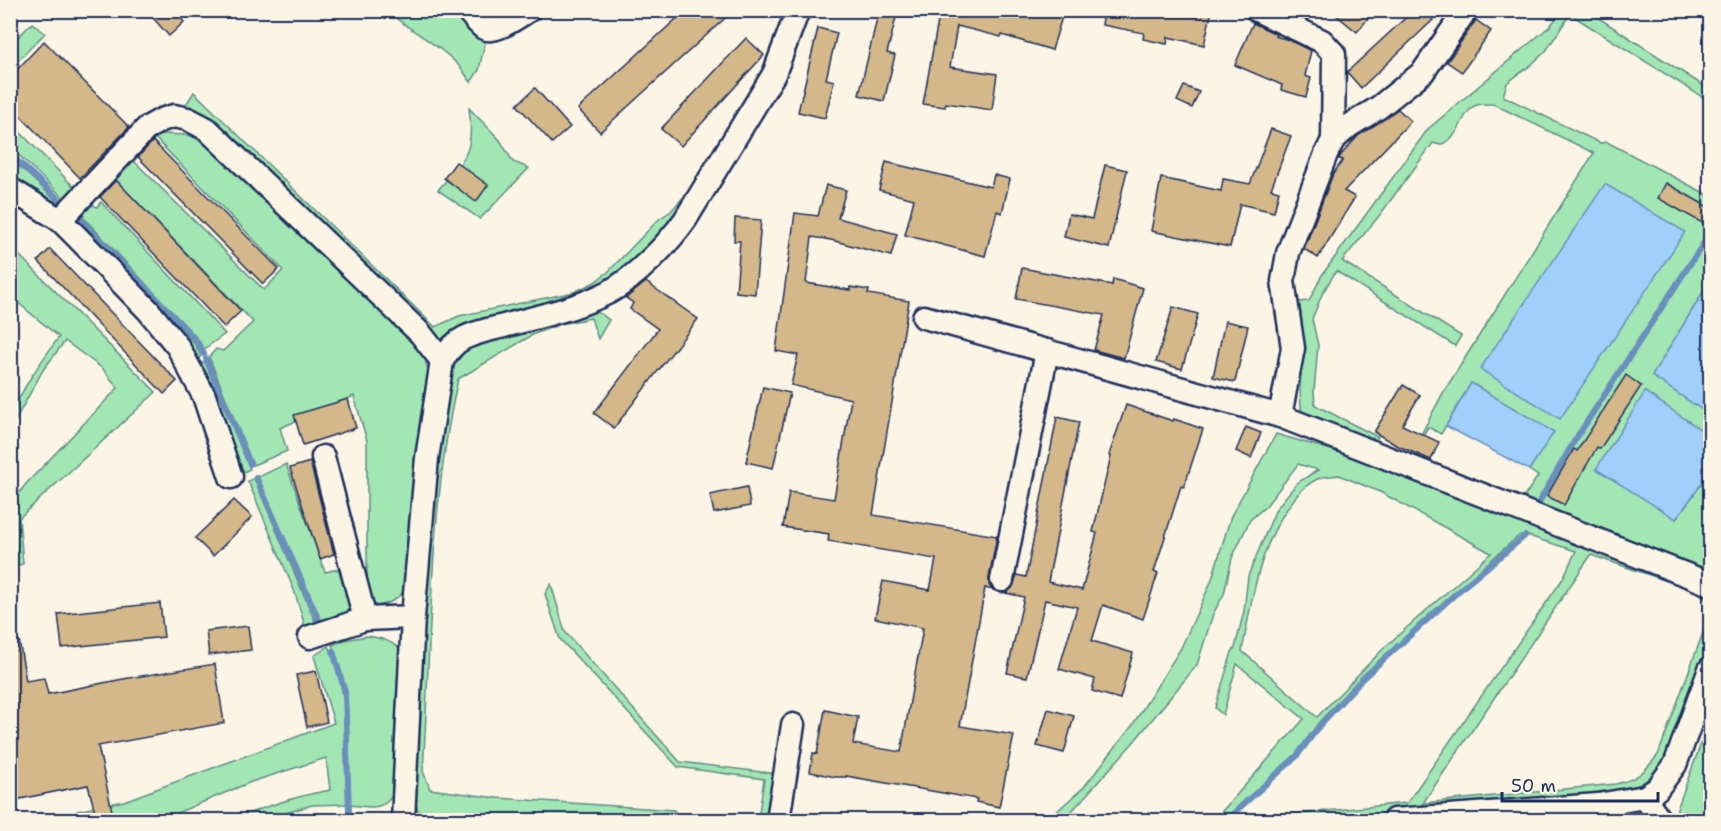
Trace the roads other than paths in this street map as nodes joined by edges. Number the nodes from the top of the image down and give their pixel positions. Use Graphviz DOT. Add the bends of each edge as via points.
graph roads {
  1 [pos="467,10"];
  2 [pos="529,10"];
  3 [pos="1257,10"];
  4 [pos="1466,10"];
  5 [pos="792,14"];
  6 [pos="1333,140"];
  7 [pos="10,189"];
  8 [pos="60,220"];
  9 [pos="924,316"];
  10 [pos="1047,351"];
  11 [pos="442,361"];
  12 [pos="1280,416"];
  13 [pos="323,457"];
  14 [pos="231,477"];
  15 [pos="1002,580"];
  16 [pos="1710,584"];
  17 [pos="413,617"];
  18 [pos="365,619"];
  19 [pos="310,637"];
  20 [pos="1710,669"];
  21 [pos="793,725"];
  22 [pos="1645,797"];
  23 [pos="403,820"];
  24 [pos="778,820"];
  25 [pos="1394,820"];
  26 [pos="1659,820"];
  1 -- 2 [label="street" via="489,29"];
  3 -- 6 [label="street" via="1322,41 1334,54"];
  4 -- 6 [label="street" via="1423,72"];
  5 -- 11 [label="street" via="774,74 673,237 655,255 609,292 464,339"];
  6 -- 12 [label="street" via="1288,253 1283,281 1293,348"];
  7 -- 8 [label="street"];
  8 -- 11 [label="street" via="147,128 174,116 188,119 207,129 420,333"];
  8 -- 14 [label="street" via="148,310 178,347 204,396"];
  9 -- 10 [label="street"];
  10 -- 12 [label="street"];
  10 -- 15 [label="street"];
  11 -- 17 [label="street" via="427,458"];
  12 -- 16 [label="street"];
  13 -- 18 [label="street"];
  17 -- 18 [label="street"];
  17 -- 23 [label="street"];
  18 -- 19 [label="street"];
  20 -- 22 [label="street" via="1675,765 1657,789"];
  21 -- 24 [label="street"];
  22 -- 25 [label="street" via="1598,805"];
  22 -- 26 [label="street"];
}
